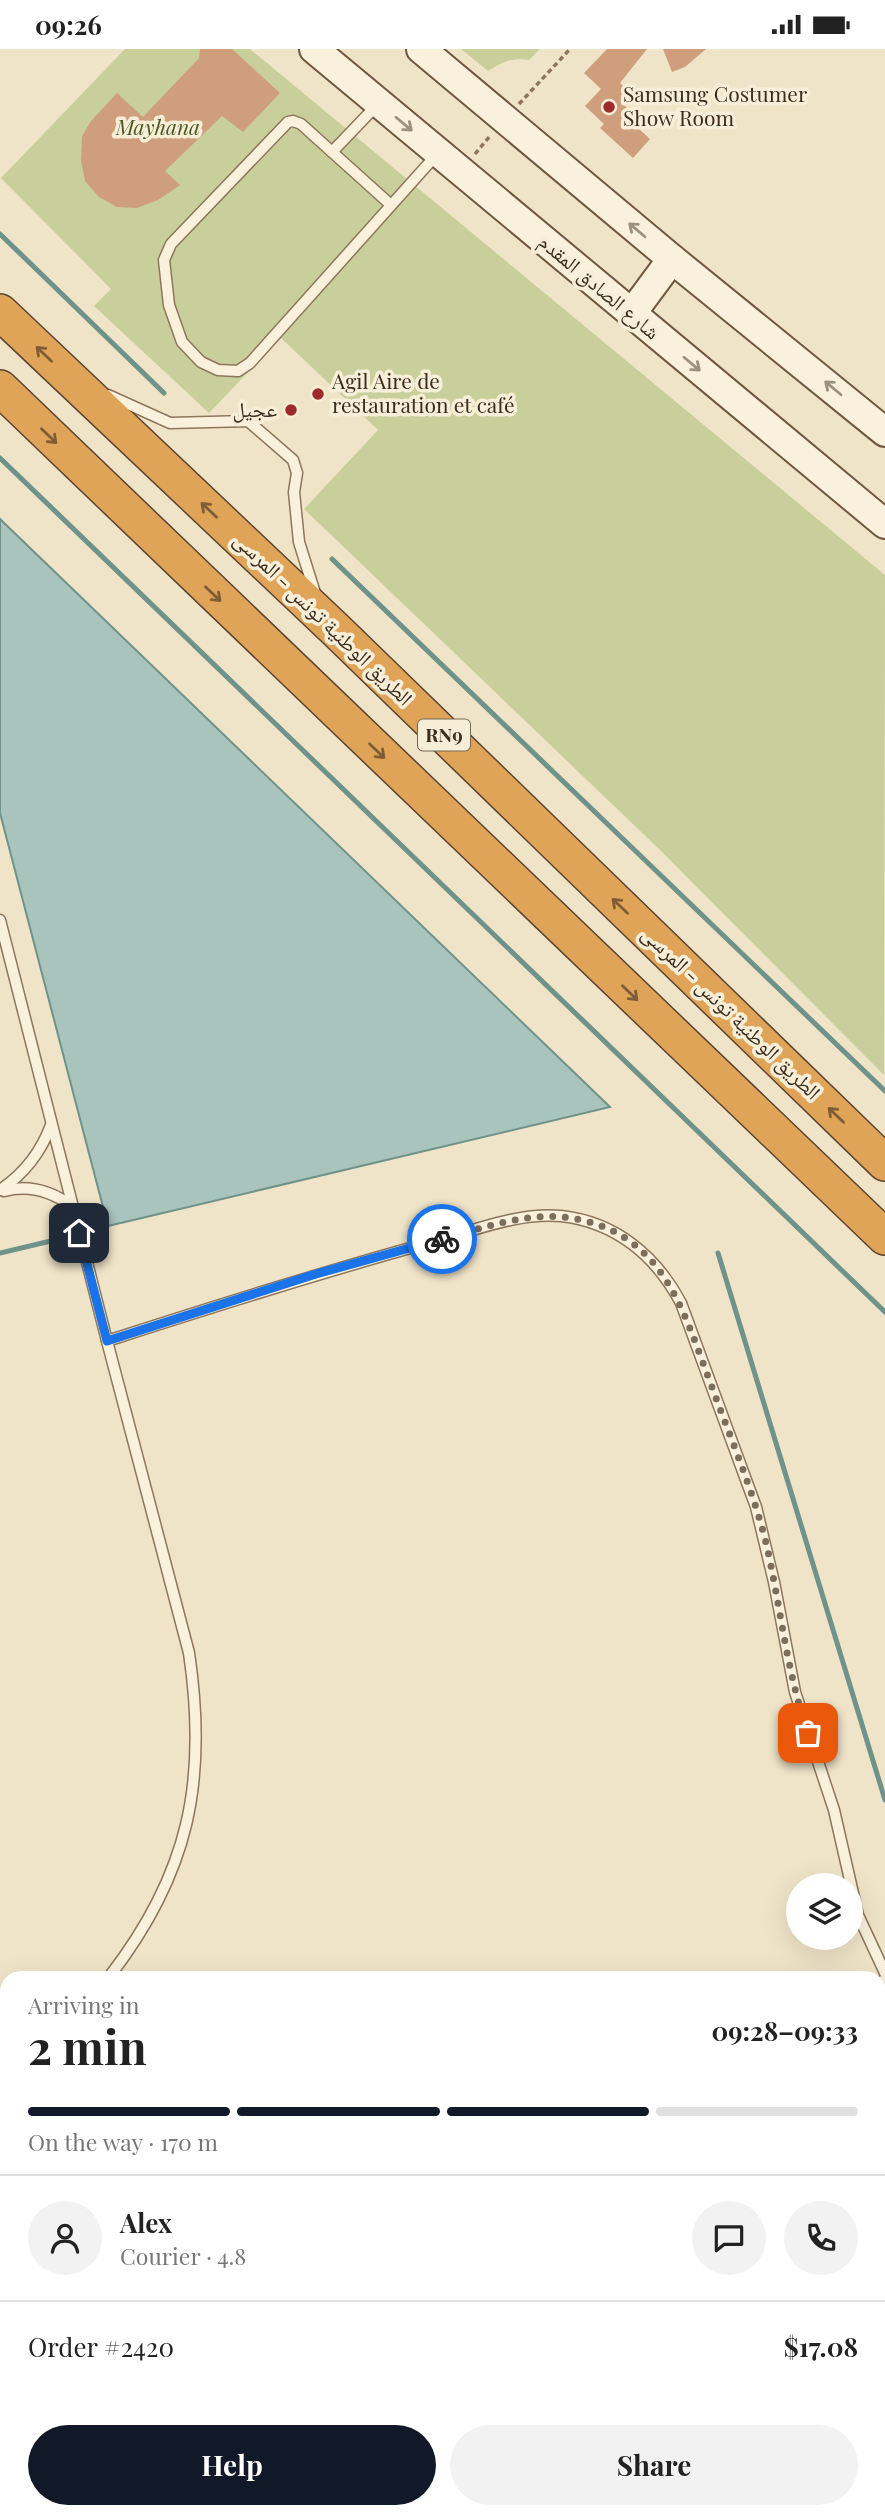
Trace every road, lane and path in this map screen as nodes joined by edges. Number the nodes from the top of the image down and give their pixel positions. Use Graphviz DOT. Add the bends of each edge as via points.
graph roads {
  1 [pos="314,49"];
  2 [pos="421,49"];
  3 [pos="379,103"];
  4 [pos="332,152"];
  5 [pos="438,152"];
  6 [pos="391,205"];
  7 [pos="672,259"];
  8 [pos="0,312"];
  9 [pos="632,313"];
  10 [pos="71,380"];
  11 [pos="0,389"];
  12 [pos="885,432"];
  13 [pos="885,524"];
  14 [pos="336,630"];
  15 [pos="0,920"];
  16 [pos="52,1124"];
  17 [pos="885,1163"];
  18 [pos="0,1191"];
  19 [pos="72,1206"];
  20 [pos="885,1237"];
  21 [pos="107,1341"];
  22 [pos="114,1971"];
  23 [pos="884,1971"];
  1 -- 3 [label="main road, شارع الصادق المقدم"];
  7 -- 2 [label="main road, one-way"];
  3 -- 4 [label="lane"];
  3 -- 5 [label="main road, شارع الصادق المقدم, one-way"];
  4 -- 6 [label="lane"];
  4 -- 6 [label="lane" via="301,124 288,122 171,244 164,260 169,305 182,342 201,362 218,370 238,371 250,363"];
  5 -- 6 [label="lane"];
  5 -- 9 [label="main road, شارع الصادق المقدم"];
  7 -- 9 [label="main road"];
  12 -- 7 [label="main road, one-way"];
  10 -- 8 [label="highway, الطريق الوطنية تونس - المرسى / RN9, one-way"];
  9 -- 13 [label="main road, شارع الصادق المقدم, one-way"];
  14 -- 10 [label="highway, الطريق الوطنية تونس - المرسى / RN9, one-way"];
  10 -- 14 [label="lane" via="170,423 248,421 293,460 299,542 315,594"];
  11 -- 20 [label="highway, RN9, one-way"];
  17 -- 14 [label="highway, الطريق الوطنية تونس - المرسى / RN9, one-way"];
  15 -- 16 [label="lane"];
  16 -- 18 [label="lane" via="35,1158"];
  16 -- 19 [label="lane"];
  18 -- 19 [label="lane" via="35,1189"];
  19 -- 21 [label="lane"];
  21 -- 22 [label="lane" via="189,1653 197,1704 191,1805 178,1854 159,1901"];
  21 -- 23 [label="lane" via="316,1274 524,1217 561,1216 596,1224 646,1254 681,1303 746,1473 766,1545 795,1692 834,1810 859,1915"];
}
